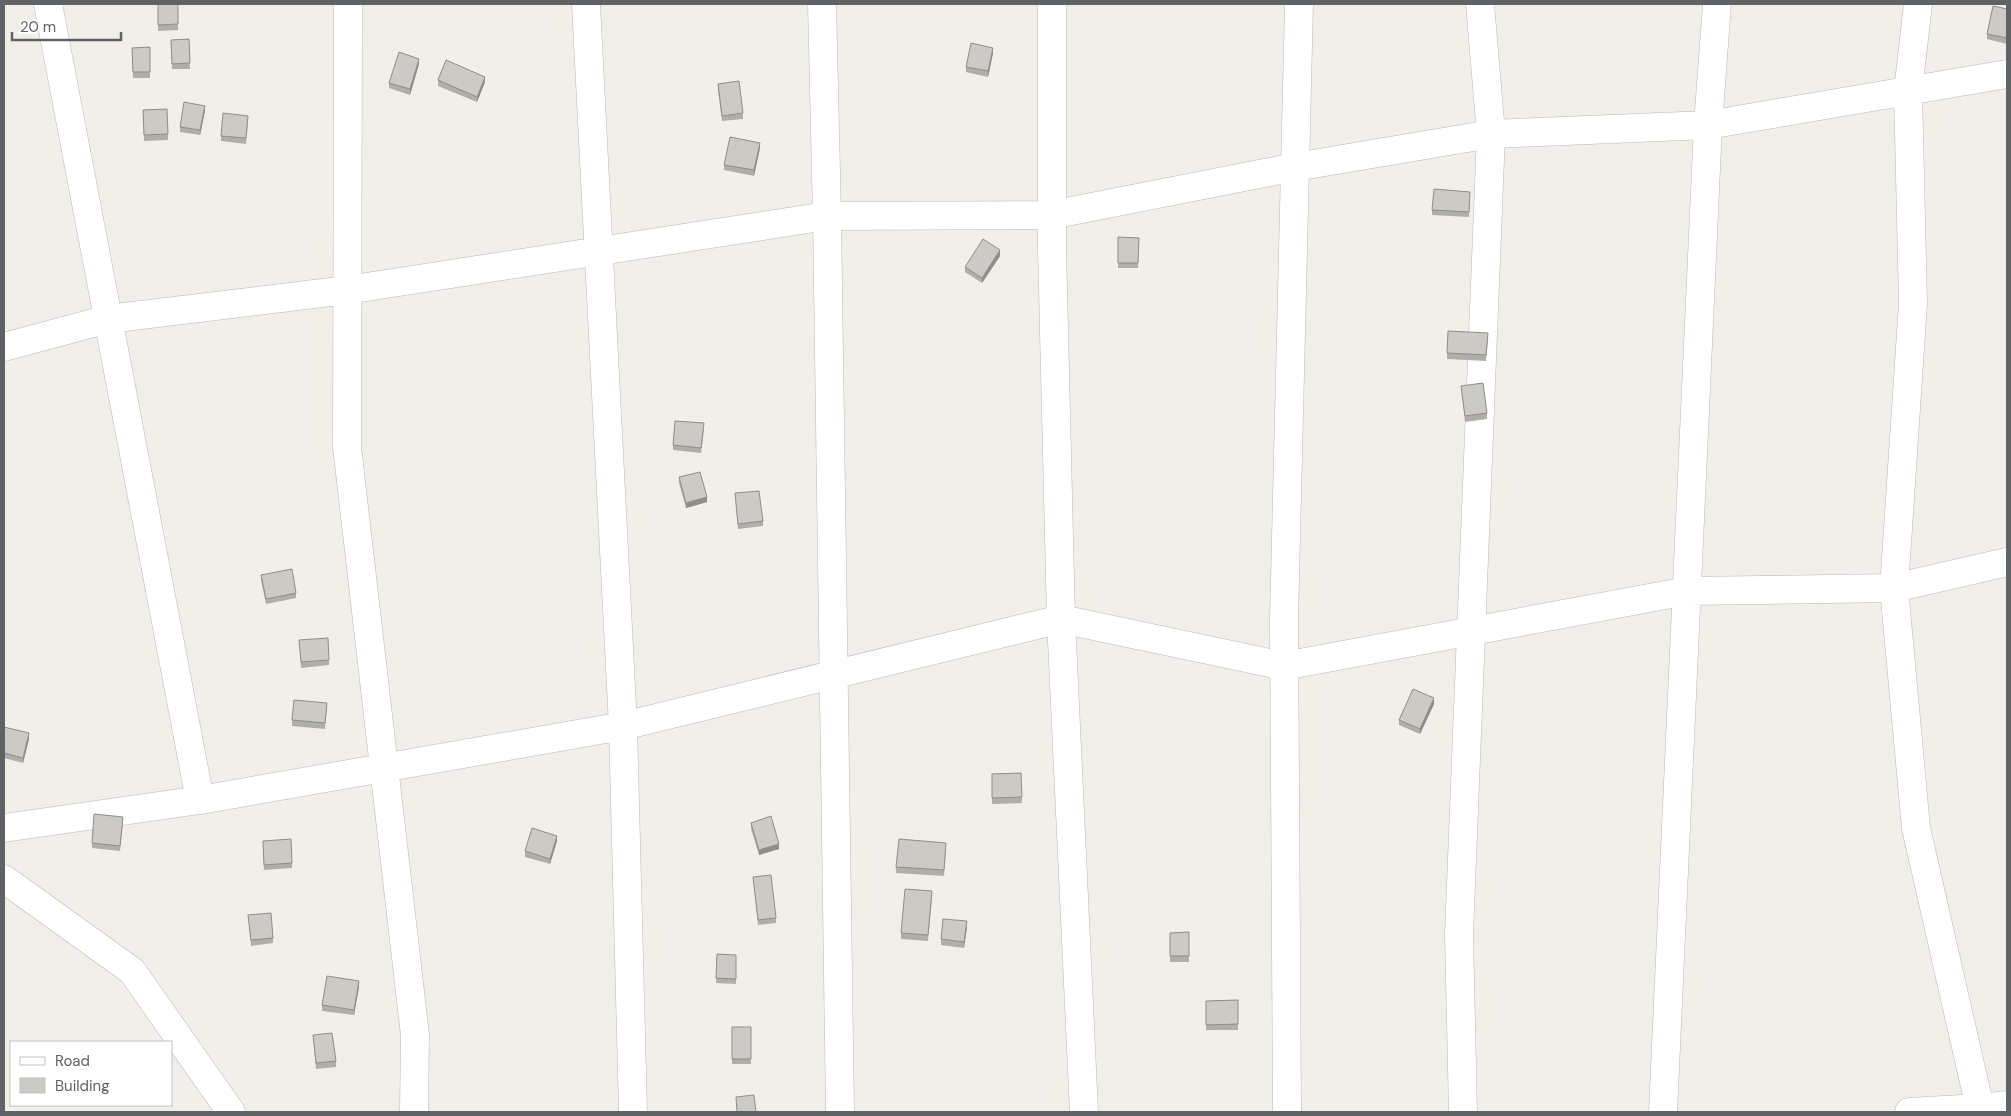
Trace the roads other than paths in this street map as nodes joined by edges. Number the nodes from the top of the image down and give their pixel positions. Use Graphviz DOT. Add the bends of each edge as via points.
graph roads {
  1 [pos="48,4"];
  2 [pos="348,4"];
  3 [pos="586,4"];
  4 [pos="822,4"];
  5 [pos="1052,4"];
  6 [pos="1299,4"];
  7 [pos="1480,4"];
  8 [pos="1717,4"];
  9 [pos="1918,4"];
  10 [pos="2007,74"];
  11 [pos="1908,91"];
  12 [pos="1708,125"];
  13 [pos="1490,134"];
  14 [pos="1295,167"];
  15 [pos="1051,214"];
  16 [pos="827,216"];
  17 [pos="598,251"];
  18 [pos="347,290"];
  19 [pos="108,319"];
  20 [pos="4,347"];
  21 [pos="2007,562"];
  22 [pos="1894,588"];
  23 [pos="1687,591"];
  24 [pos="1061,619"];
  25 [pos="1470,631"];
  26 [pos="1284,666"];
  27 [pos="833,674"];
  28 [pos="623,726"];
  29 [pos="384,768"];
  30 [pos="200,800"];
  31 [pos="4,828"];
  32 [pos="4,878"];
  33 [pos="2007,1105"];
  34 [pos="1980,1108"];
  35 [pos="231,1112"];
  36 [pos="414,1112"];
  37 [pos="632,1112"];
  38 [pos="840,1112"];
  39 [pos="1084,1112"];
  40 [pos="1287,1112"];
  41 [pos="1464,1112"];
  42 [pos="1663,1112"];
  43 [pos="1909,1112"];
  1 -- 19 [label="street"];
  2 -- 18 [label="street"];
  3 -- 17 [label="street"];
  4 -- 16 [label="street"];
  5 -- 15 [label="street"];
  6 -- 14 [label="street"];
  7 -- 13 [label="street"];
  8 -- 12 [label="street"];
  9 -- 11 [label="street"];
  10 -- 11 [label="street"];
  11 -- 12 [label="street"];
  11 -- 22 [label="street" via="1913,303"];
  12 -- 13 [label="street"];
  12 -- 23 [label="street"];
  13 -- 14 [label="street"];
  13 -- 25 [label="street"];
  14 -- 15 [label="street"];
  14 -- 26 [label="street"];
  15 -- 16 [label="street"];
  15 -- 24 [label="street"];
  16 -- 17 [label="street"];
  16 -- 27 [label="street"];
  17 -- 18 [label="street"];
  17 -- 28 [label="street"];
  18 -- 19 [label="street"];
  18 -- 29 [label="street" via="346,447"];
  19 -- 20 [label="street"];
  19 -- 30 [label="street"];
  21 -- 22 [label="street"];
  22 -- 23 [label="street"];
  22 -- 34 [label="street" via="1916,828"];
  23 -- 25 [label="street"];
  23 -- 42 [label="street"];
  24 -- 26 [label="street"];
  24 -- 27 [label="street"];
  24 -- 39 [label="street"];
  25 -- 26 [label="street"];
  25 -- 41 [label="street" via="1459,934"];
  26 -- 40 [label="street"];
  27 -- 28 [label="street"];
  27 -- 38 [label="street"];
  28 -- 29 [label="street"];
  28 -- 37 [label="street"];
  29 -- 30 [label="street"];
  29 -- 36 [label="street" via="415,1035"];
  30 -- 31 [label="street"];
  32 -- 35 [label="street" via="132,971"];
  33 -- 34 [label="street"];
  34 -- 43 [label="street"];
}
